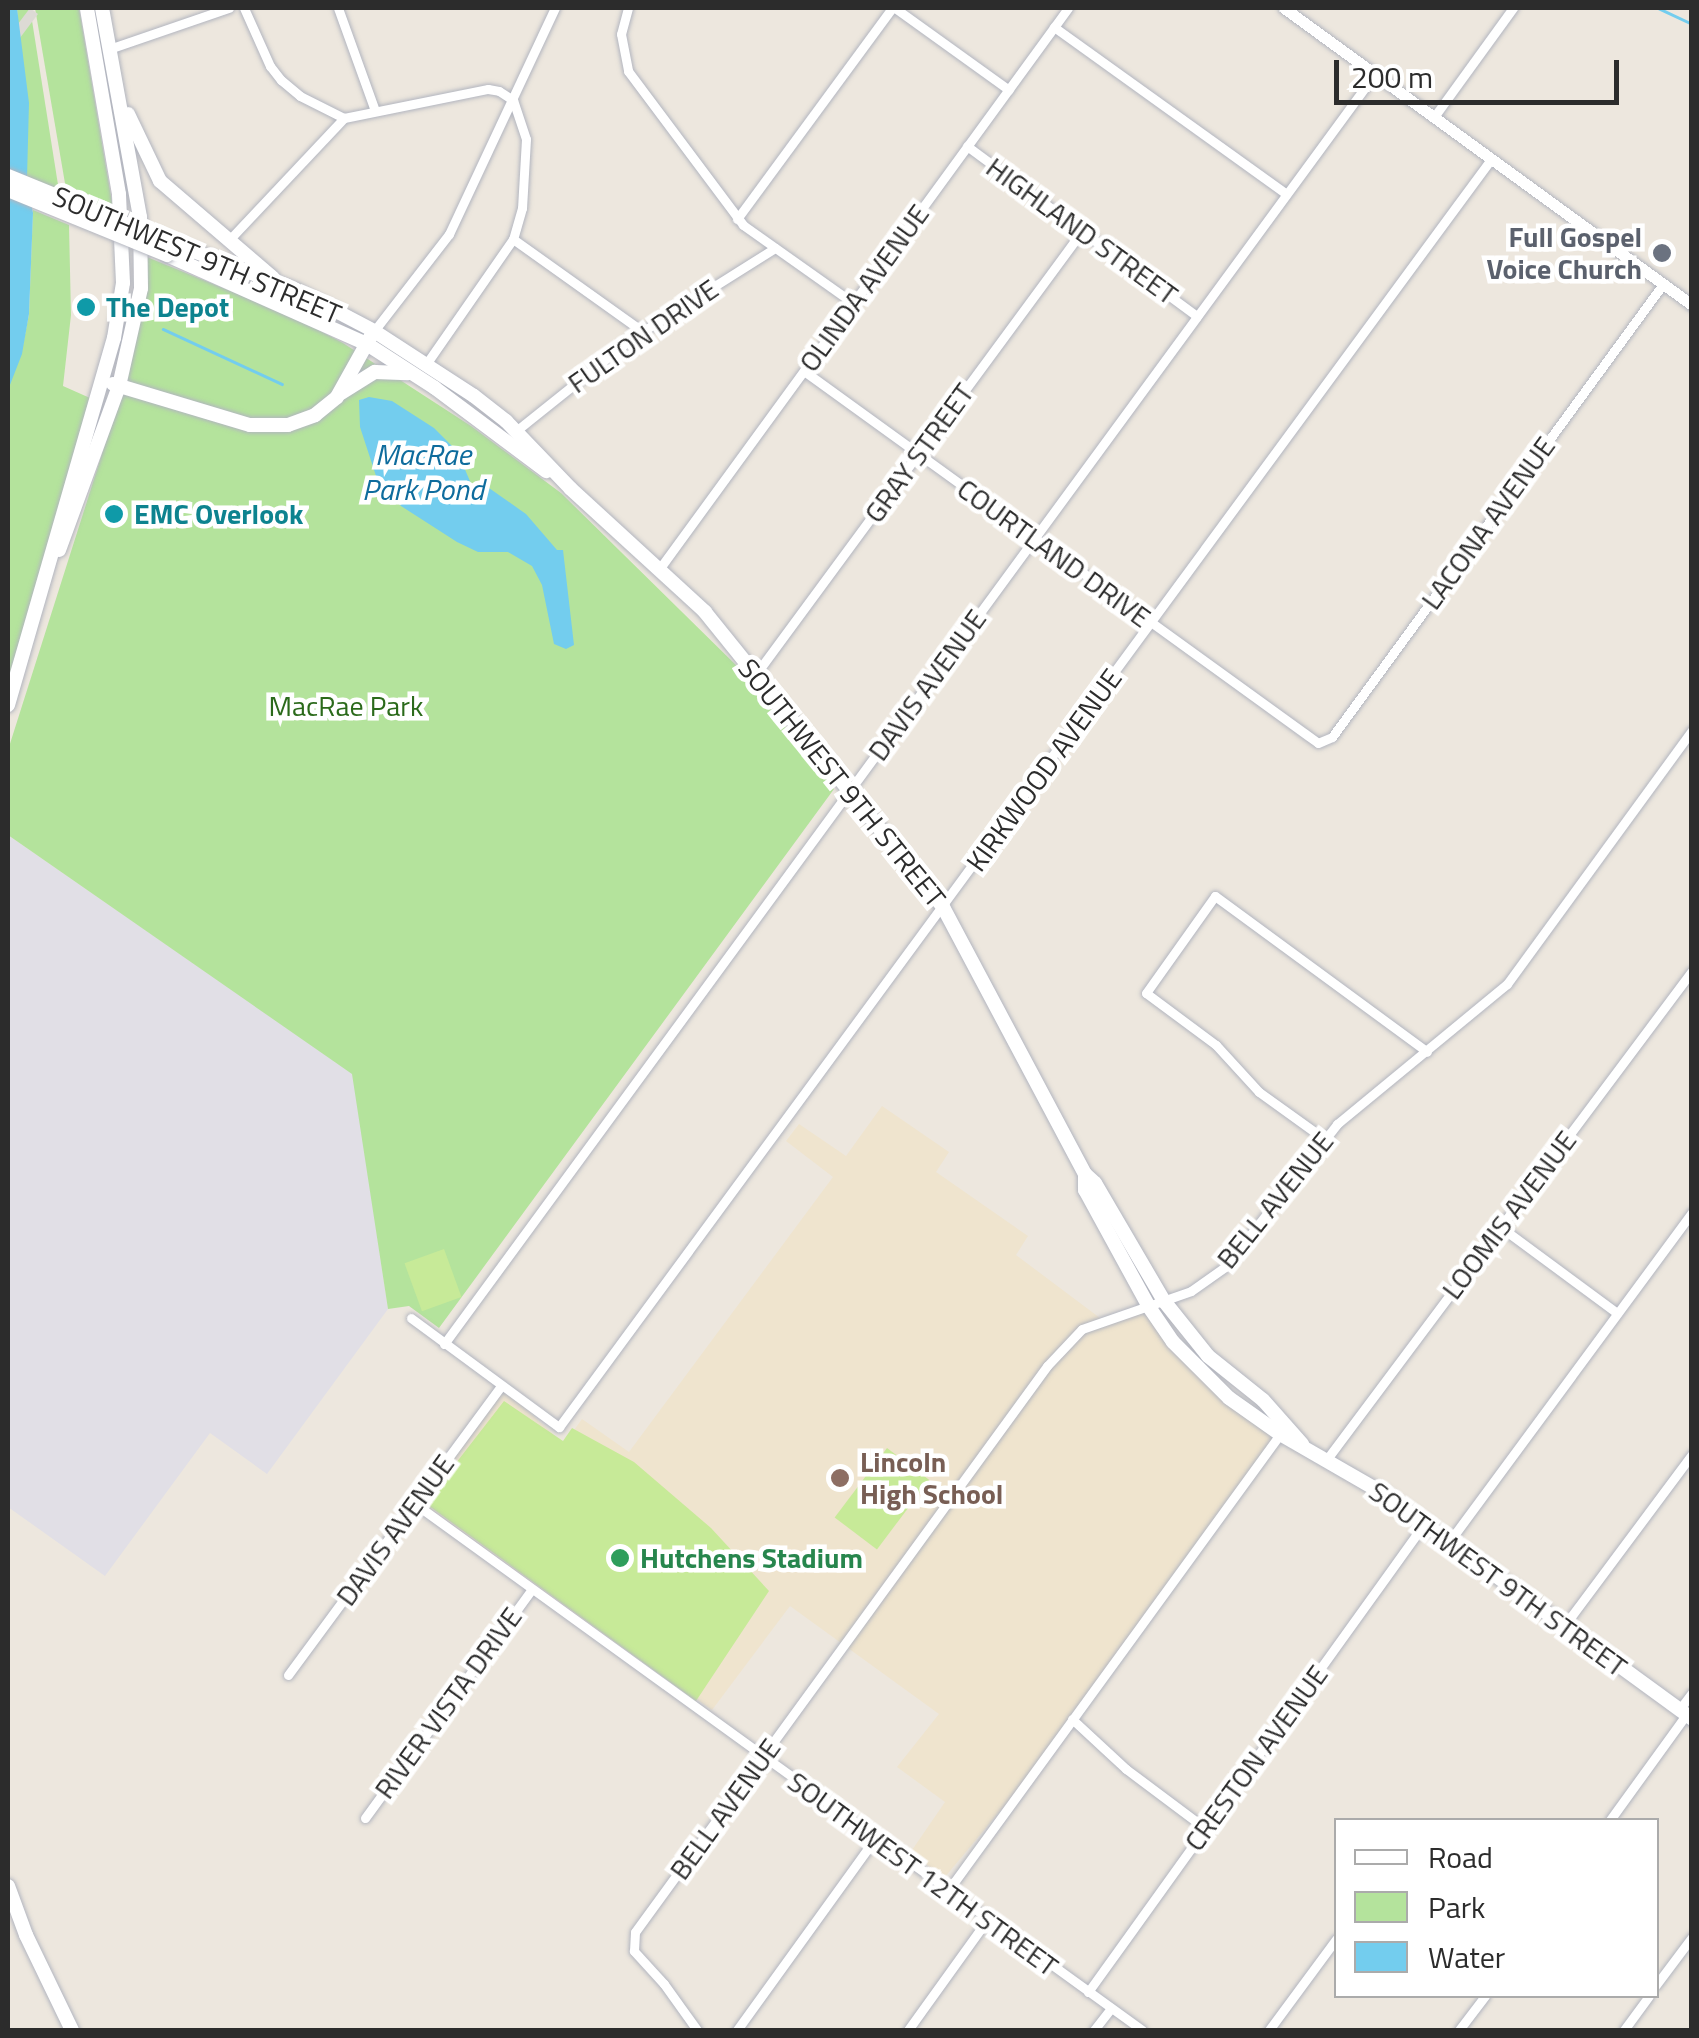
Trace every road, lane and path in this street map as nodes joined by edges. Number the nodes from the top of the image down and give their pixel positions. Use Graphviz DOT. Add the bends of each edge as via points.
graph roads {
  1 [pos="87,8"];
  2 [pos="102,8"];
  3 [pos="229,8"];
  4 [pos="244,8"];
  5 [pos="338,8"];
  6 [pos="555,8"];
  7 [pos="628,8"];
  8 [pos="894,8"];
  9 [pos="1068,8"];
  10 [pos="1284,8"];
  11 [pos="1514,8"];
  12 [pos="1054,28"];
  13 [pos="102,51"];
  14 [pos="1374,74"];
  15 [pos="116,86"];
  16 [pos="1008,90"];
  17 [pos="513,100"];
  18 [pos="375,110"];
  19 [pos="1434,117"];
  20 [pos="344,118"];
  21 [pos="967,146"];
  22 [pos="1491,159"];
  23 [pos="8,176"];
  24 [pos="8,190"];
  25 [pos="1286,194"];
  26 [pos="738,219"];
  27 [pos="1082,231"];
  28 [pos="513,238"];
  29 [pos="230,239"];
  30 [pos="167,248"];
  31 [pos="775,248"];
  32 [pos="1662,284"];
  33 [pos="282,285"];
  34 [pos="853,303"];
  35 [pos="1692,305"];
  36 [pos="1197,316"];
  37 [pos="642,331"];
  38 [pos="370,338"];
  39 [pos="426,364"];
  40 [pos="804,371"];
  41 [pos="101,381"];
  42 [pos="120,386"];
  43 [pos="435,388"];
  44 [pos="337,397"];
  45 [pos="516,431"];
  46 [pos="918,454"];
  47 [pos="571,489"];
  48 [pos="1034,538"];
  49 [pos="660,568"];
  50 [pos="46,582"];
  51 [pos="1151,623"];
  52 [pos="756,674"];
  53 [pos="8,704"];
  54 [pos="1692,730"];
  55 [pos="1305,736"];
  56 [pos="850,790"];
  57 [pos="943,907"];
  58 [pos="1692,971"];
  59 [pos="1428,1052"];
  60 [pos="1322,1138"];
  61 [pos="1085,1174"];
  62 [pos="1692,1212"];
  63 [pos="1502,1228"];
  64 [pos="1164,1301"];
  65 [pos="1149,1307"];
  66 [pos="1618,1313"];
  67 [pos="412,1318"];
  68 [pos="444,1344"];
  69 [pos="501,1386"];
  70 [pos="1284,1429"];
  71 [pos="1692,1454"];
  72 [pos="1328,1459"];
  73 [pos="414,1504"];
  74 [pos="1424,1524"];
  75 [pos="1449,1542"];
  76 [pos="532,1589"];
  77 [pos="1564,1626"];
  78 [pos="288,1675"];
  79 [pos="1692,1693"];
  80 [pos="1686,1715"];
  81 [pos="1072,1719"];
  82 [pos="762,1758"];
  83 [pos="365,1818"];
  84 [pos="1611,1818"];
  85 [pos="1205,1828"];
  86 [pos="874,1840"];
  87 [pos="8,1886"];
  88 [pos="947,1892"];
  89 [pos="988,1920"];
  90 [pos="1692,1937"];
  91 [pos="1334,1942"];
  92 [pos="1659,1981"];
  93 [pos="1088,1992"];
  94 [pos="1483,1998"];
  95 [pos="1648,1998"];
  96 [pos="1111,2008"];
  97 [pos="72,2030"];
  98 [pos="697,2030"];
  99 [pos="736,2030"];
  100 [pos="908,2030"];
  101 [pos="1094,2030"];
  102 [pos="1142,2030"];
  103 [pos="1269,2030"];
  104 [pos="1459,2030"];
  105 [pos="1624,2030"];
  1 -- 13 [label="main road"];
  2 -- 13 [label="main road"];
  3 -- 13 [label="street"];
  4 -- 20 [label="street" via="281,80"];
  5 -- 18 [label="street"];
  6 -- 17 [label="street"];
  7 -- 26 [label="street" via="621,34 628,71"];
  8 -- 16 [label="street"];
  8 -- 26 [label="street"];
  9 -- 12 [label="street, OLINDA AVENUE"];
  10 -- 14 [label="street"];
  11 -- 19 [label="street"];
  12 -- 16 [label="street, OLINDA AVENUE"];
  12 -- 25 [label="street"];
  13 -- 15 [label="main road"];
  13 -- 41 [label="main road" via="125,250 119,314"];
  14 -- 19 [label="street"];
  14 -- 25 [label="street, DAVIS AVENUE"];
  15 -- 29 [label="main road" via="160,180"];
  15 -- 42 [label="main road" via="142,252 136,324"];
  16 -- 21 [label="street, OLINDA AVENUE"];
  17 -- 18 [label="street" via="488,89"];
  17 -- 28 [label="street" via="526,139 527,170"];
  17 -- 38 [label="street" via="449,234"];
  18 -- 20 [label="street"];
  19 -- 22 [label="street"];
  20 -- 29 [label="street"];
  21 -- 27 [label="street, HIGHLAND STREET"];
  21 -- 34 [label="street, OLINDA AVENUE"];
  22 -- 32 [label="street"];
  22 -- 51 [label="street, KIRKWOOD AVENUE"];
  23 -- 30 [label="main road, SOUTHWEST 9TH STREET, bridge"];
  24 -- 30 [label="main road, SOUTHWEST 9TH STREET, bridge"];
  25 -- 36 [label="street, DAVIS AVENUE"];
  26 -- 31 [label="street"];
  27 -- 36 [label="street, HIGHLAND STREET"];
  27 -- 46 [label="street, GRAY STREET"];
  28 -- 37 [label="street"];
  28 -- 39 [label="street"];
  29 -- 33 [label="main road"];
  30 -- 33 [label="main road, SOUTHWEST 9TH STREET"];
  30 -- 38 [label="main road, SOUTHWEST 9TH STREET"];
  31 -- 34 [label="street"];
  31 -- 37 [label="street, FULTON DRIVE"];
  32 -- 35 [label="street"];
  32 -- 55 [label="street, LACONA AVENUE" via="1332,737 1318,743"];
  33 -- 38 [label="main road, SOUTHWEST 9TH STREET"];
  34 -- 40 [label="street, OLINDA AVENUE"];
  36 -- 48 [label="street, DAVIS AVENUE"];
  37 -- 45 [label="street, FULTON DRIVE"];
  38 -- 39 [label="main road, SOUTHWEST 9TH STREET"];
  38 -- 43 [label="main road, SOUTHWEST 9TH STREET"];
  38 -- 44 [label="main road"];
  39 -- 45 [label="main road, SOUTHWEST 9TH STREET"];
  40 -- 46 [label="street, COURTLAND DRIVE"];
  40 -- 49 [label="street, OLINDA AVENUE"];
  41 -- 42 [label="main road"];
  41 -- 50 [label="main road"];
  42 -- 44 [label="main road" via="264,428 297,422"];
  42 -- 50 [label="main road"];
  43 -- 44 [label="main road" via="415,374 390,370 361,378"];
  43 -- 47 [label="main road, SOUTHWEST 9TH STREET"];
  45 -- 47 [label="main road, SOUTHWEST 9TH STREET"];
  46 -- 48 [label="street, COURTLAND DRIVE"];
  46 -- 52 [label="street, GRAY STREET"];
  47 -- 49 [label="main road, SOUTHWEST 9TH STREET"];
  48 -- 51 [label="street, COURTLAND DRIVE"];
  48 -- 56 [label="street, DAVIS AVENUE"];
  49 -- 52 [label="main road, SOUTHWEST 9TH STREET"];
  50 -- 53 [label="main road"];
  51 -- 55 [label="street, COURTLAND DRIVE"];
  51 -- 57 [label="street, KIRKWOOD AVENUE"];
  52 -- 56 [label="main road, SOUTHWEST 9TH STREET"];
  54 -- 59 [label="street, BELL AVENUE" via="1507,984"];
  56 -- 57 [label="main road, SOUTHWEST 9TH STREET"];
  56 -- 68 [label="street, DAVIS AVENUE"];
  57 -- 61 [label="main road, SOUTHWEST 9TH STREET"];
  57 -- 69 [label="street, KIRKWOOD AVENUE" via="559,1427"];
  58 -- 63 [label="street, LOOMIS AVENUE"];
  59 -- 60 [label="street, BELL AVENUE"];
  59 -- 60 [label="street" via="1215,896 1146,993"];
  60 -- 64 [label="street, BELL AVENUE" via="1225,1267"];
  61 -- 64 [label="main road, SOUTHWEST 9TH STREET"];
  61 -- 65 [label="main road, SOUTHWEST 9TH STREET" via="1086,1190"];
  62 -- 66 [label="street"];
  63 -- 66 [label="street"];
  63 -- 72 [label="street, LOOMIS AVENUE"];
  64 -- 65 [label="street, BELL AVENUE"];
  64 -- 70 [label="main road, SOUTHWEST 9TH STREET" via="1208,1356"];
  65 -- 70 [label="main road, SOUTHWEST 9TH STREET" via="1199,1371"];
  65 -- 82 [label="street, BELL AVENUE" via="1082,1329 1047,1366"];
  66 -- 75 [label="street"];
  67 -- 68 [label="street"];
  68 -- 69 [label="street"];
  69 -- 73 [label="street, DAVIS AVENUE"];
  70 -- 72 [label="main road, SOUTHWEST 9TH STREET"];
  70 -- 81 [label="street"];
  71 -- 77 [label="street"];
  72 -- 74 [label="main road, SOUTHWEST 9TH STREET"];
  73 -- 76 [label="street, SOUTHWEST 12TH STREET"];
  73 -- 78 [label="street, DAVIS AVENUE"];
  74 -- 75 [label="main road, SOUTHWEST 9TH STREET"];
  74 -- 85 [label="street, CRESTON AVENUE"];
  75 -- 77 [label="main road, SOUTHWEST 9TH STREET"];
  76 -- 82 [label="street, SOUTHWEST 12TH STREET"];
  76 -- 83 [label="street, RIVER VISTA DRIVE"];
  77 -- 80 [label="main road, SOUTHWEST 9TH STREET"];
  79 -- 80 [label="street"];
  80 -- 84 [label="street"];
  81 -- 85 [label="street"];
  81 -- 88 [label="street"];
  82 -- 86 [label="street, SOUTHWEST 12TH STREET"];
  82 -- 98 [label="street, BELL AVENUE" via="635,1932 634,1951"];
  85 -- 93 [label="street, CRESTON AVENUE"];
  86 -- 88 [label="street, SOUTHWEST 12TH STREET"];
  86 -- 99 [label="street"];
  87 -- 97 [label="main road"];
  88 -- 89 [label="street, SOUTHWEST 12TH STREET"];
  89 -- 93 [label="street, SOUTHWEST 12TH STREET"];
  89 -- 100 [label="street"];
  90 -- 92 [label="street"];
  91 -- 103 [label="street"];
  93 -- 96 [label="street, SOUTHWEST 12TH STREET"];
  94 -- 104 [label="street"];
  95 -- 105 [label="street"];
  96 -- 101 [label="street"];
  96 -- 102 [label="street, SOUTHWEST 12TH STREET"];
}
